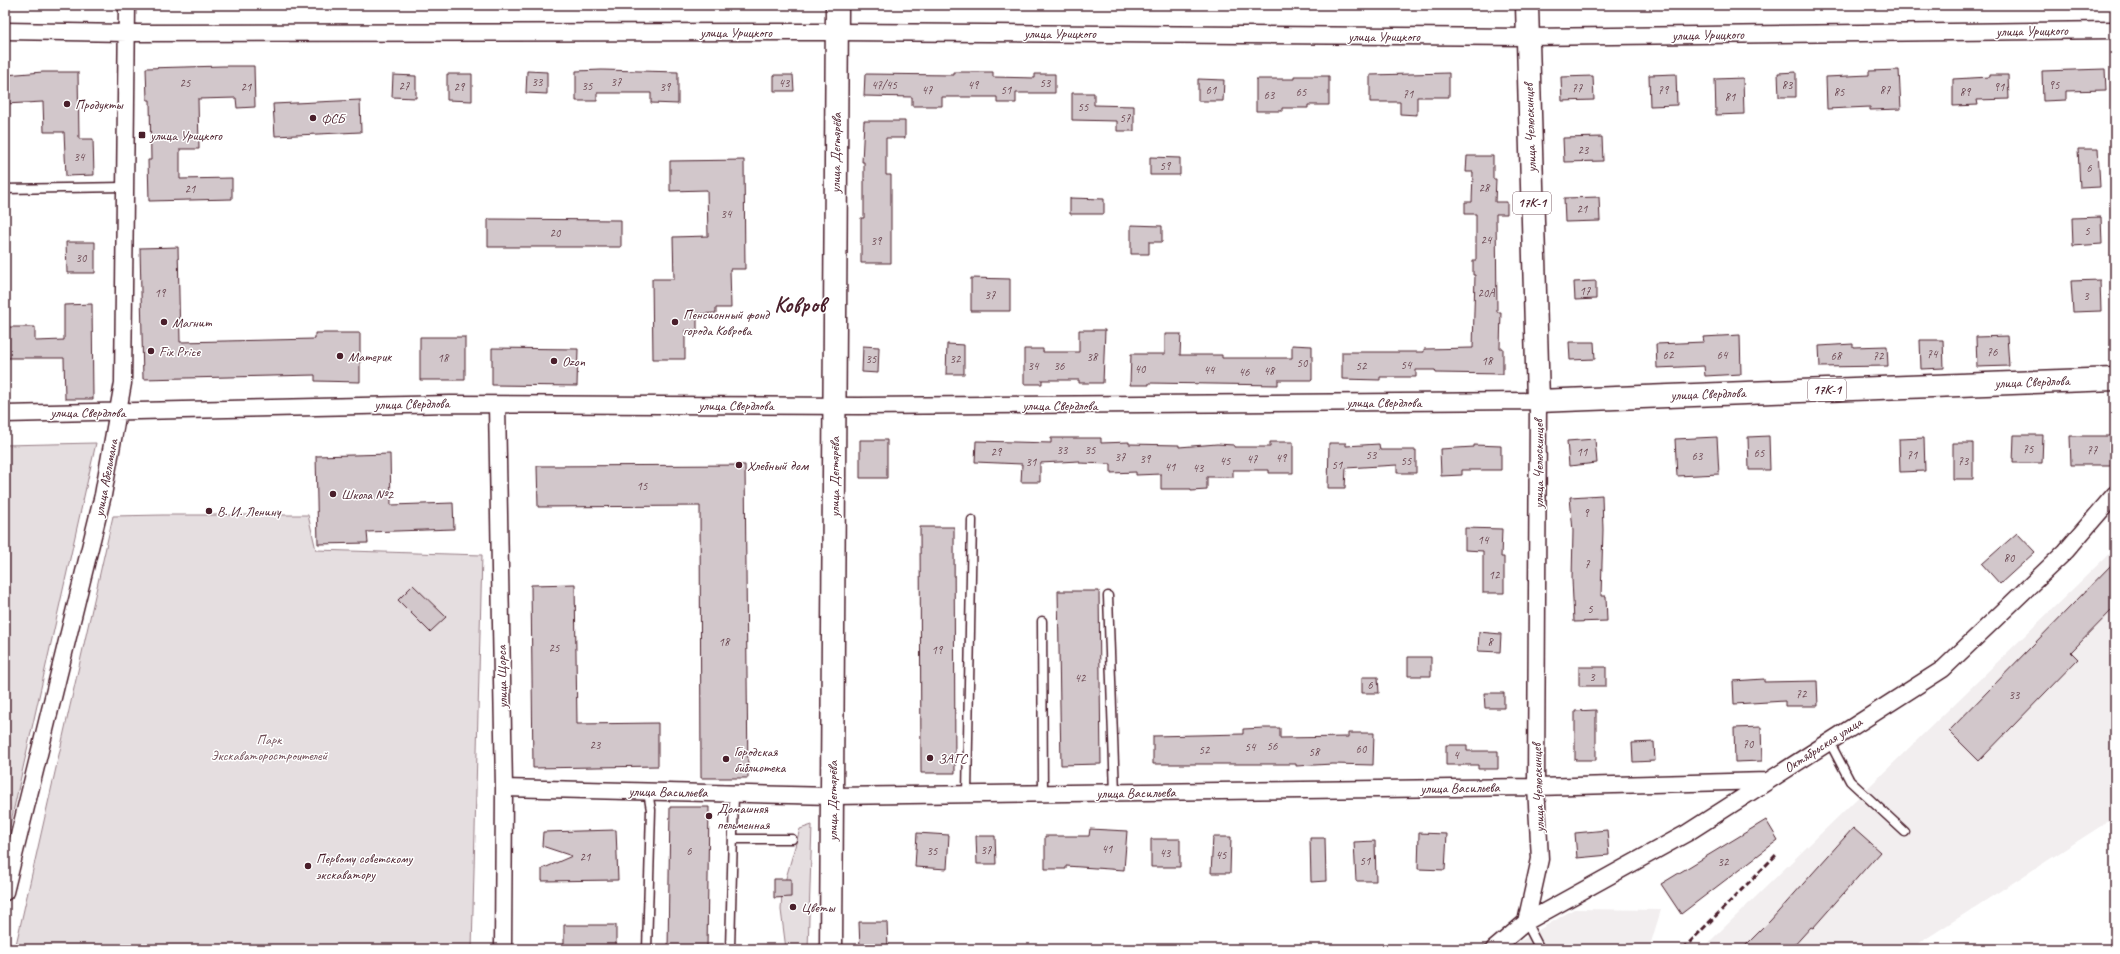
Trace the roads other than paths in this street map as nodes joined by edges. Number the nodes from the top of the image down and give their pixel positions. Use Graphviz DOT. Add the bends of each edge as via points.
graph roads {
  1 [pos="127,5"];
  2 [pos="837,5"];
  3 [pos="1527,5"];
  4 [pos="2115,30"];
  5 [pos="5,31"];
  6 [pos="837,32"];
  7 [pos="127,33"];
  8 [pos="1528,37"];
  9 [pos="124,187"];
  10 [pos="5,190"];
  11 [pos="2115,379"];
  12 [pos="1538,400"];
  13 [pos="497,405"];
  14 [pos="834,406"];
  15 [pos="118,412"];
  16 [pos="5,414"];
  17 [pos="2115,494"];
  18 [pos="972,520"];
  19 [pos="1108,596"];
  20 [pos="1042,621"];
  21 [pos="1829,741"];
  22 [pos="1768,781"];
  23 [pos="1536,787"];
  24 [pos="504,788"];
  25 [pos="648,792"];
  26 [pos="1115,793"];
  27 [pos="734,794"];
  28 [pos="967,794"];
  29 [pos="1043,794"];
  30 [pos="832,796"];
  31 [pos="1905,832"];
  32 [pos="732,839"];
  33 [pos="792,839"];
  34 [pos="5,892"];
  35 [pos="1526,922"];
  36 [pos="503,949"];
  37 [pos="647,949"];
  38 [pos="730,949"];
  39 [pos="831,949"];
  40 [pos="1494,949"];
  41 [pos="1540,949"];
  1 -- 7 [label="street, улица Абельмана"];
  2 -- 6 [label="main road, улица Дегтярёва"];
  3 -- 8 [label="main road, улица Челюскинцев / 17К-1"];
  4 -- 8 [label="street, улица Урицкого"];
  5 -- 7 [label="street, улица Урицкого"];
  6 -- 7 [label="street, улица Урицкого"];
  6 -- 8 [label="street, улица Урицкого"];
  6 -- 14 [label="main road, улица Дегтярёва"];
  7 -- 9 [label="street, улица Абельмана"];
  8 -- 12 [label="main road, улица Челюскинцев / 17К-1"];
  9 -- 10 [label="lane"];
  9 -- 15 [label="street, улица Абельмана" via="124,358"];
  11 -- 12 [label="main road, улица Свердлова / 17К-1"];
  12 -- 14 [label="street, улица Свердлова"];
  12 -- 23 [label="street, улица Челюскинцев"];
  13 -- 14 [label="street, улица Свердлова"];
  13 -- 15 [label="street, улица Свердлова" via="336,405"];
  13 -- 24 [label="street, улица Щорса"];
  14 -- 30 [label="main road, улица Дегтярёва"];
  15 -- 16 [label="street, улица Свердлова"];
  15 -- 34 [label="street, улица Абельмана" via="103,495"];
  17 -- 21 [label="street, Октябрьская улица" via="2066,551 1943,669"];
  18 -- 28 [label="lane"];
  19 -- 26 [label="lane"];
  20 -- 29 [label="lane"];
  21 -- 22 [label="street, Октябрьская улица"];
  21 -- 31 [label="lane" via="1850,781"];
  22 -- 23 [label="street, улица Васильева"];
  22 -- 35 [label="street, Октябрьская улица" via="1687,833"];
  23 -- 26 [label="street, улица Васильева"];
  23 -- 35 [label="street, улица Челюскинцев" via="1540,859"];
  24 -- 25 [label="street, улица Васильева"];
  24 -- 36 [label="street, улица Щорса"];
  25 -- 27 [label="street, улица Васильева"];
  25 -- 37 [label="lane" via="651,810"];
  26 -- 29 [label="street, улица Васильева"];
  27 -- 30 [label="street, улица Васильева"];
  27 -- 32 [label="lane"];
  28 -- 29 [label="street, улица Васильева"];
  28 -- 30 [label="street, улица Васильева"];
  30 -- 39 [label="main road, улица Дегтярёва"];
  32 -- 33 [label="lane"];
  32 -- 38 [label="lane"];
  35 -- 40 [label="street, Октябрьская улица"];
  35 -- 41 [label="lane"];
}
